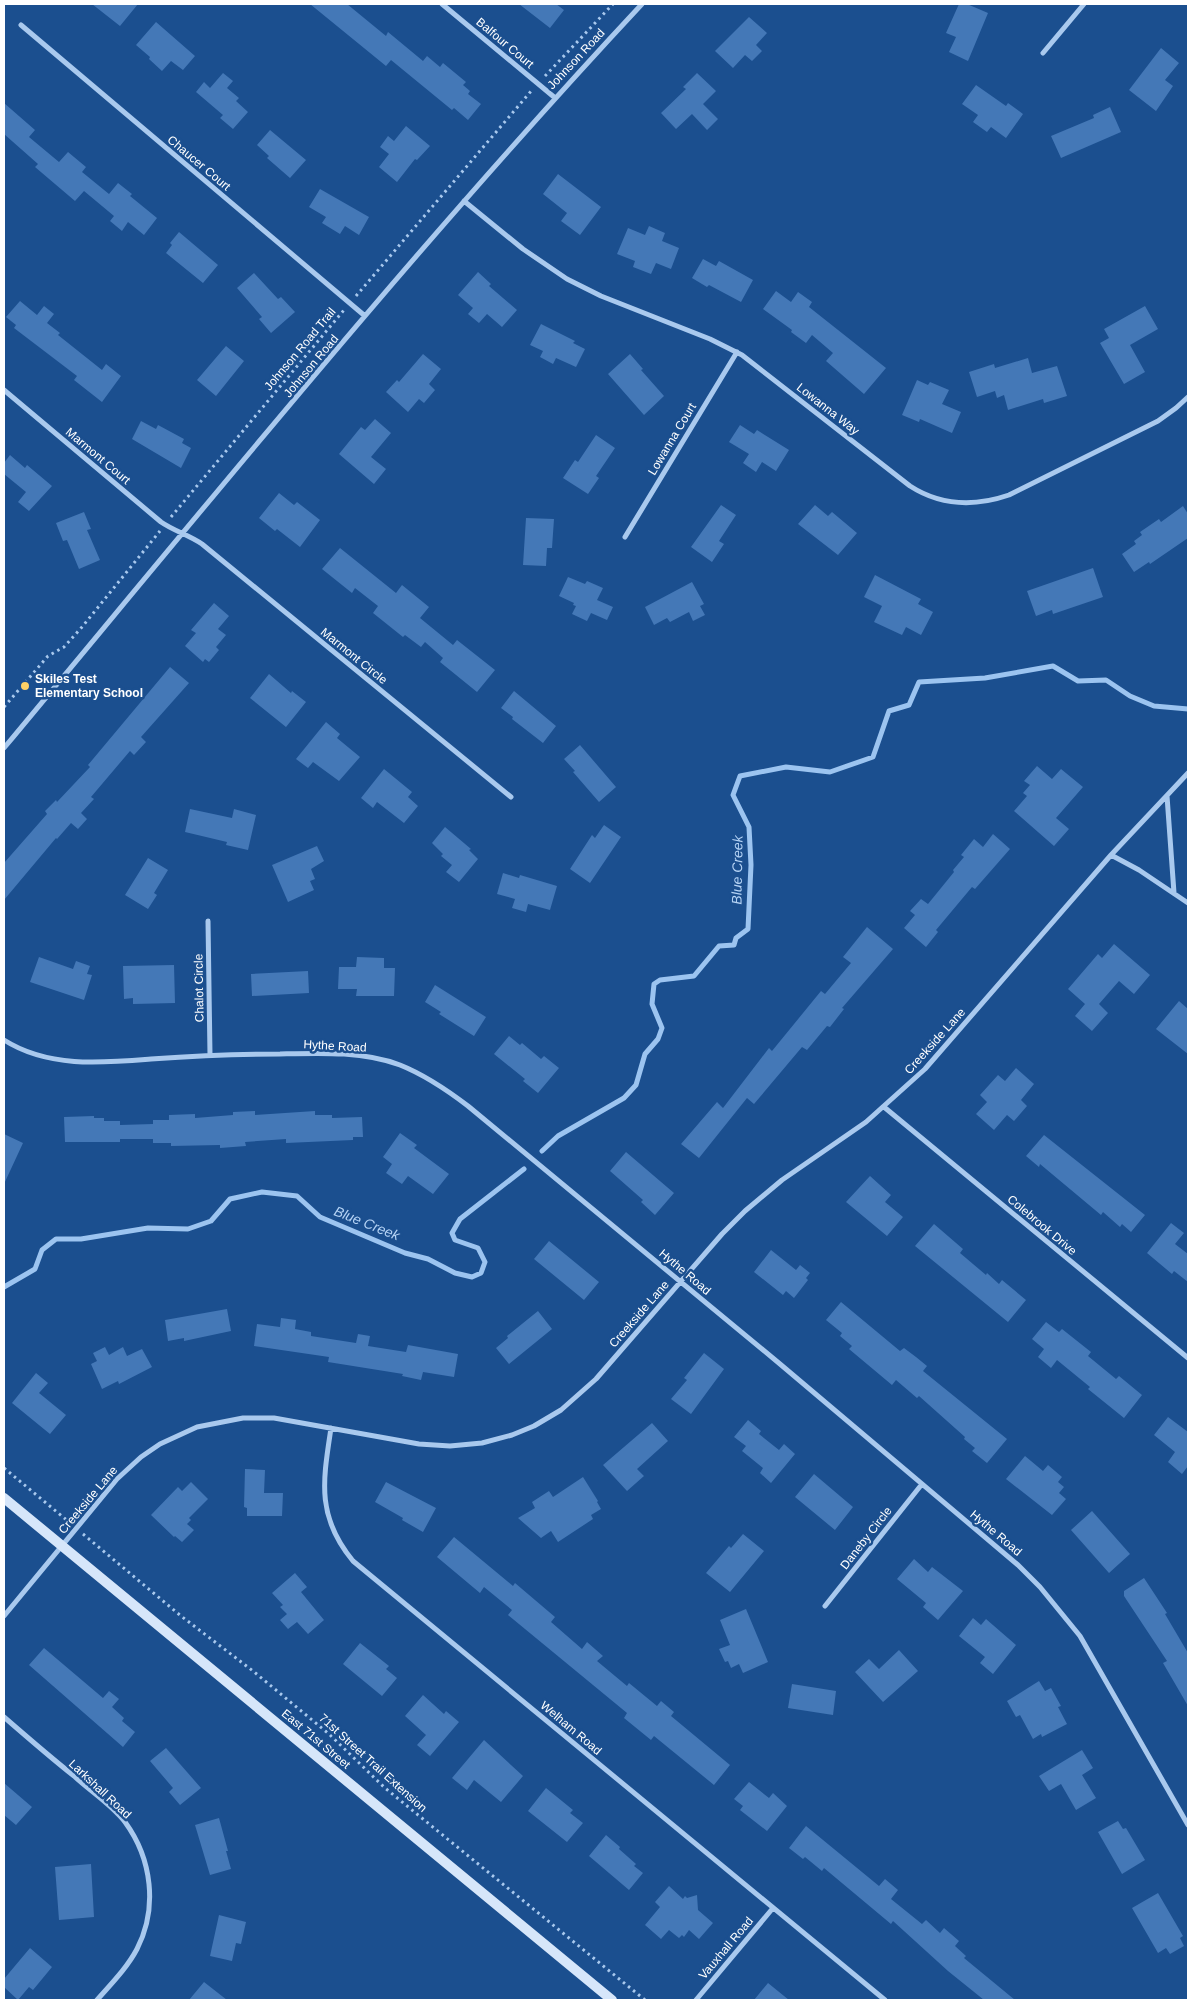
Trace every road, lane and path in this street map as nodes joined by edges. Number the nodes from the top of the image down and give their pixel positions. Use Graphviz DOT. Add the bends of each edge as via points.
graph roads {
  1 [pos="442,4"];
  2 [pos="613,4"];
  3 [pos="642,4"];
  4 [pos="1084,4"];
  5 [pos="21,25"];
  6 [pos="1043,53"];
  7 [pos="538,84"];
  8 [pos="554,97"];
  9 [pos="464,201"];
  10 [pos="350,303"];
  11 [pos="365,316"];
  12 [pos="737,352"];
  13 [pos="4,390"];
  14 [pos="1188,397"];
  15 [pos="165,525"];
  16 [pos="184,533"];
  17 [pos="625,537"];
  18 [pos="4,707"];
  19 [pos="4,748"];
  20 [pos="1188,773"];
  21 [pos="1166,796"];
  22 [pos="511,797"];
  23 [pos="1112,855"];
  24 [pos="1174,893"];
  25 [pos="1188,903"];
  26 [pos="208,921"];
  27 [pos="4,1040"];
  28 [pos="210,1055"];
  29 [pos="884,1107"];
  30 [pos="681,1282"];
  31 [pos="1188,1358"];
  32 [pos="331,1428"];
  33 [pos="4,1468"];
  34 [pos="922,1484"];
  35 [pos="4,1498"];
  36 [pos="65,1518"];
  37 [pos="89,1539"];
  38 [pos="62,1546"];
  39 [pos="825,1606"];
  40 [pos="4,1616"];
  41 [pos="4,1717"];
  42 [pos="1188,1824"];
  43 [pos="772,1908"];
  44 [pos="97,2000"];
  45 [pos="612,2000"];
  46 [pos="645,2000"];
  47 [pos="696,2000"];
  48 [pos="885,2000"];
  1 -- 7 [label="street, Balfour Court"];
  2 -- 7 [label="path, Johnson Road Trail"];
  3 -- 8 [label="street, Johnson Road"];
  4 -- 6 [label="street"];
  5 -- 10 [label="street, Chaucer Court"];
  7 -- 8 [label="street, Balfour Court"];
  7 -- 10 [label="path, Johnson Road Trail"];
  8 -- 9 [label="street, Johnson Road"];
  9 -- 11 [label="street, Johnson Road"];
  9 -- 12 [label="street, Lowanna Way" via="523,249 567,279"];
  10 -- 11 [label="street, Chaucer Court"];
  10 -- 15 [label="path, Johnson Road Trail"];
  11 -- 16 [label="street, Johnson Road"];
  12 -- 14 [label="street, Lowanna Way" via="910,486 931,498 955,503 987,502 1016,492 1162,419"];
  12 -- 17 [label="street, Lowanna Court"];
  13 -- 15 [label="street, Marmont Court"];
  15 -- 16 [label="street, Marmont Court"];
  15 -- 18 [label="path, Johnson Road Trail" via="82,627 64,646 48,656"];
  16 -- 19 [label="street, Johnson Road"];
  16 -- 22 [label="street, Marmont Circle"];
  20 -- 21 [label="street, Creekside Lane"];
  21 -- 23 [label="street, Creekside Lane"];
  21 -- 24 [label="street"];
  23 -- 24 [label="street"];
  23 -- 29 [label="street, Creekside Lane" via="937,1056"];
  24 -- 25 [label="street"];
  26 -- 28 [label="street, Chalot Circle"];
  27 -- 28 [label="street, Hythe Road" via="30,1052 77,1062"];
  28 -- 30 [label="street, Hythe Road" via="340,1054 379,1059 418,1073 468,1106"];
  29 -- 30 [label="street, Creekside Lane" via="757,1200"];
  29 -- 31 [label="street, Colebrook Drive"];
  30 -- 32 [label="street, Creekside Lane" via="585,1390 561,1410 526,1430 490,1441 442,1446"];
  30 -- 34 [label="street, Hythe Road"];
  32 -- 38 [label="street, Creekside Lane" via="274,1418 243,1418 183,1433 154,1448 128,1469"];
  32 -- 43 [label="street, Welham Road" via="324,1477 326,1507 335,1536 353,1561"];
  33 -- 36 [label="path"];
  34 -- 39 [label="street, Daneby Circle"];
  34 -- 42 [label="street, Hythe Road" via="1018,1565 1071,1623"];
  35 -- 38 [label="main road, East 71st Street"];
  37 -- 46 [label="path, 71st Street Trail Extension" via="322,1727 391,1793"];
  38 -- 40 [label="street, Creekside Lane"];
  38 -- 45 [label="main road, East 71st Street"];
  41 -- 44 [label="street, Larkshall Road" via="124,1822 146,1863 150,1902 144,1933 130,1961"];
  43 -- 47 [label="street, Vauxhall Road"];
  43 -- 48 [label="street, Welham Road"];
}
